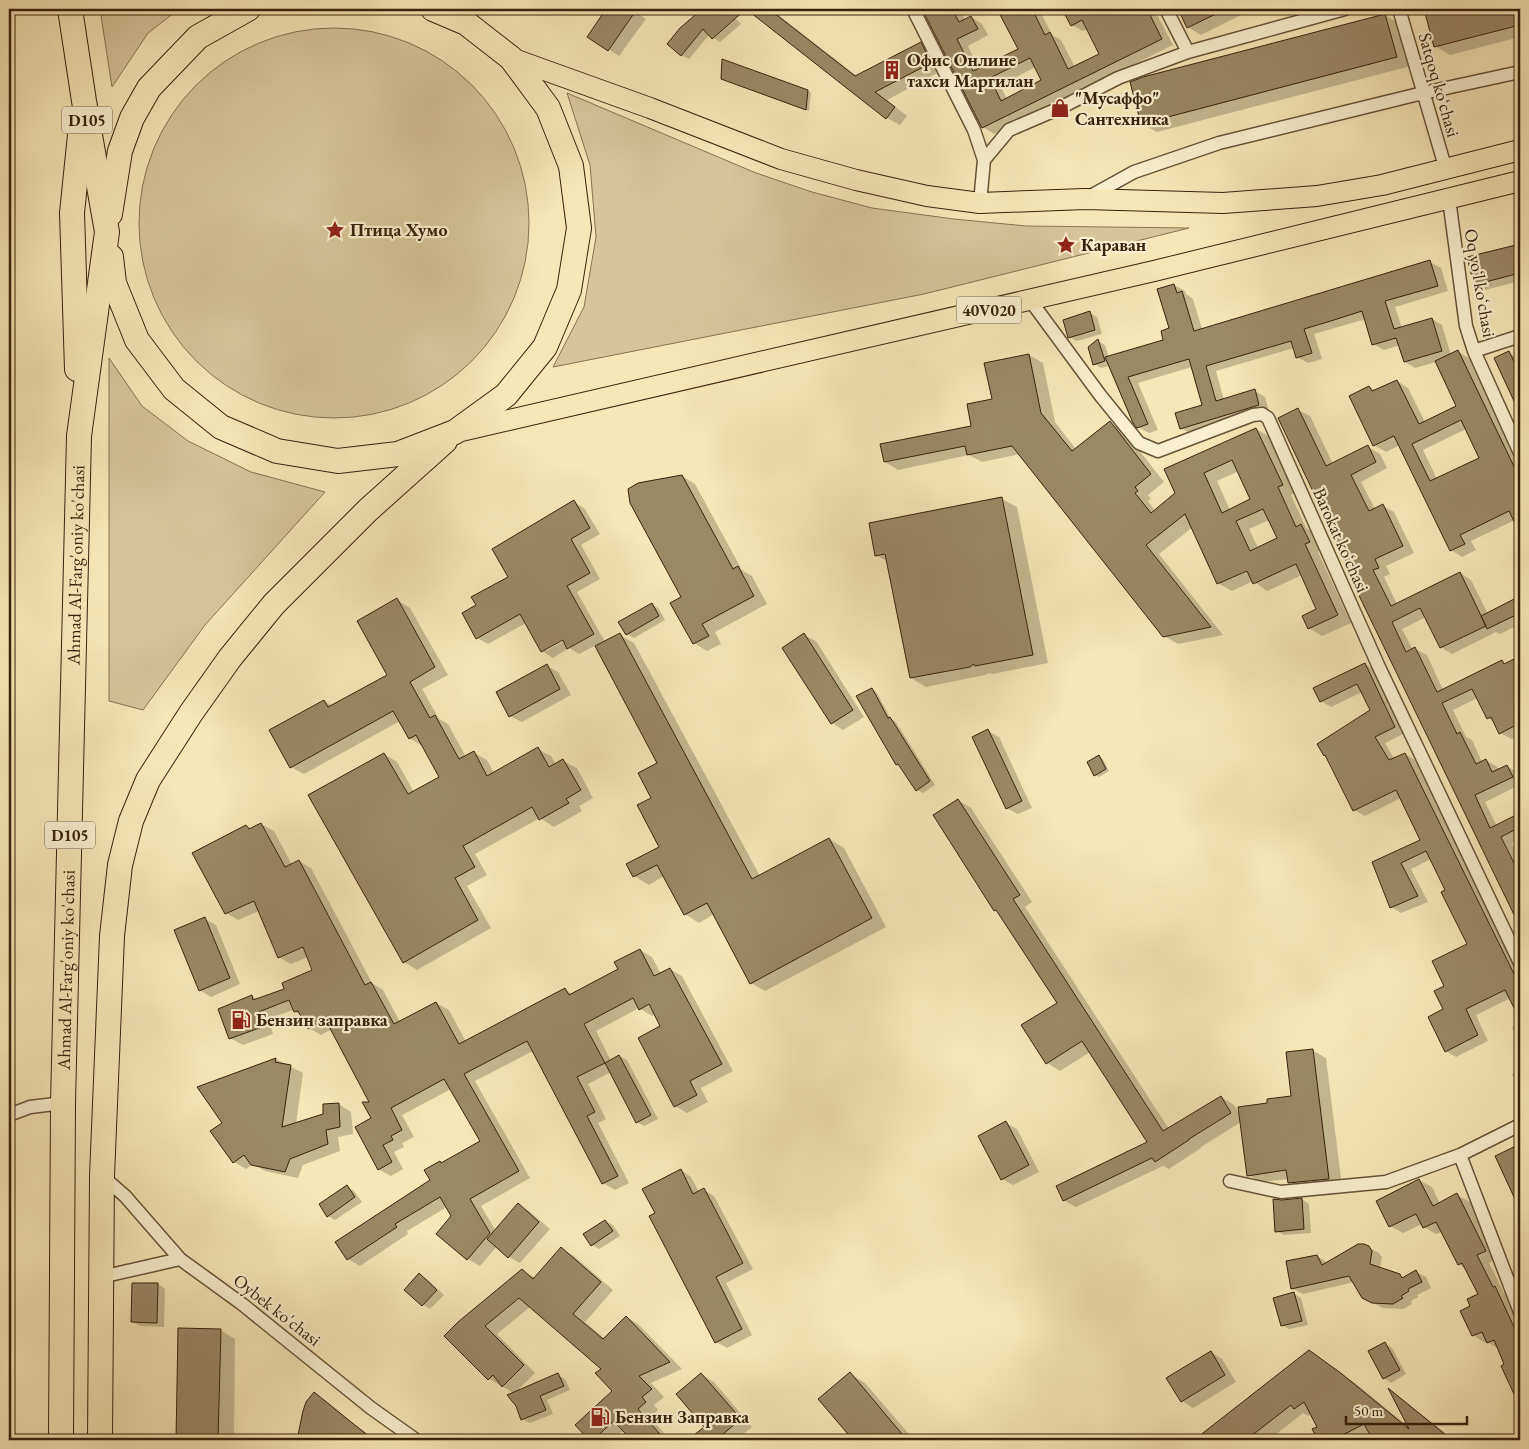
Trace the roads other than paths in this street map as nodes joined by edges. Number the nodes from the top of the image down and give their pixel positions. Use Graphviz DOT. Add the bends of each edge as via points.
graph roads {
  1 [pos="70,9"];
  2 [pos="248,9"];
  3 [pos="433,9"];
  4 [pos="912,9"];
  5 [pos="1166,9"];
  6 [pos="1345,9"];
  7 [pos="1399,9"];
  8 [pos="458,16"];
  9 [pos="1188,52"];
  10 [pos="510,58"];
  11 [pos="1520,72"];
  12 [pos="1423,93"];
  13 [pos="84,101"];
  14 [pos="1520,150"];
  15 [pos="984,160"];
  16 [pos="1446,170"];
  17 [pos="1520,181"];
  18 [pos="1085,199"];
  19 [pos="1449,199"];
  20 [pos="980,203"];
  21 [pos="107,232"];
  22 [pos="1030,300"];
  23 [pos="1520,336"];
  24 [pos="1474,351"];
  25 [pos="455,432"];
  26 [pos="79,436"];
  27 [pos="1520,453"];
  28 [pos="1520,963"];
  29 [pos="64,1104"];
  30 [pos="9,1115"];
  31 [pos="1520,1125"];
  32 [pos="1460,1155"];
  33 [pos="102,1176"];
  34 [pos="1230,1181"];
  35 [pos="180,1259"];
  36 [pos="101,1277"];
  37 [pos="1520,1312"];
  38 [pos="61,1440"];
  39 [pos="100,1440"];
  40 [pos="416,1440"];
  1 -- 13 [label="highway, D105"];
  2 -- 21 [label="highway, Ahmad Al-Farg'oniy ko'chasi" via="198,36 149,88 132,118 120,151"];
  3 -- 8 [label="highway"];
  4 -- 15 [label="street" via="974,130"];
  5 -- 9 [label="street"];
  6 -- 9 [label="street"];
  7 -- 12 [label="street, Satqoq koʻchasi"];
  8 -- 10 [label="highway"];
  9 -- 15 [label="street" via="1118,78 1009,130"];
  10 -- 20 [label="main road" via="650,108 781,160 927,196"];
  10 -- 25 [label="highway" via="548,108 571,166 579,228 570,290 545,347 506,396"];
  11 -- 12 [label="street"];
  12 -- 16 [label="street, Satqoq koʻchasi"];
  12 -- 18 [label="street" via="1219,143 1134,172"];
  13 -- 21 [label="highway, D105"];
  13 -- 26 [label="highway" via="72,213"];
  14 -- 16 [label="main road"];
  15 -- 20 [label="street"];
  16 -- 18 [label="main road" via="1317,196 1223,203"];
  17 -- 19 [label="main road, 40V020"];
  18 -- 20 [label="main road"];
  19 -- 22 [label="main road, 40V020"];
  19 -- 24 [label="street, Oq yoʻl koʻchasi" via="1466,326"];
  21 -- 25 [label="highway" via="114,283 137,340 174,389 222,427 277,451 338,460 398,454"];
  21 -- 26 [label="highway, Ahmad Al-Farg'oniy ko'chasi / D105"];
  22 -- 25 [label="main road, 40V020"];
  22 -- 28 [label="street, Barokat koʻchasi" via="1139,442 1158,451 1253,415 1262,414 1268,418 1378,665"];
  23 -- 24 [label="street"];
  24 -- 27 [label="street, Oq yoʻl koʻchasi"];
  25 -- 33 [label="highway" via="368,510 274,604 230,658 148,780 131,821 120,865 112,936"];
  26 -- 29 [label="highway, Ahmad Al-Farg'oniy ko'chasi / D105"];
  29 -- 30 [label="street" via="30,1107"];
  29 -- 38 [label="highway, Ahmad Al-Farg'oniy ko'chasi / D105"];
  31 -- 32 [label="street"];
  32 -- 34 [label="street" via="1386,1182 1281,1192"];
  32 -- 37 [label="street"];
  33 -- 35 [label="street, Oybek ko'chasi" via="125,1196"];
  33 -- 36 [label="highway"];
  35 -- 36 [label="street"];
  35 -- 40 [label="street, Oybek ko'chasi"];
  36 -- 39 [label="highway"];
}
